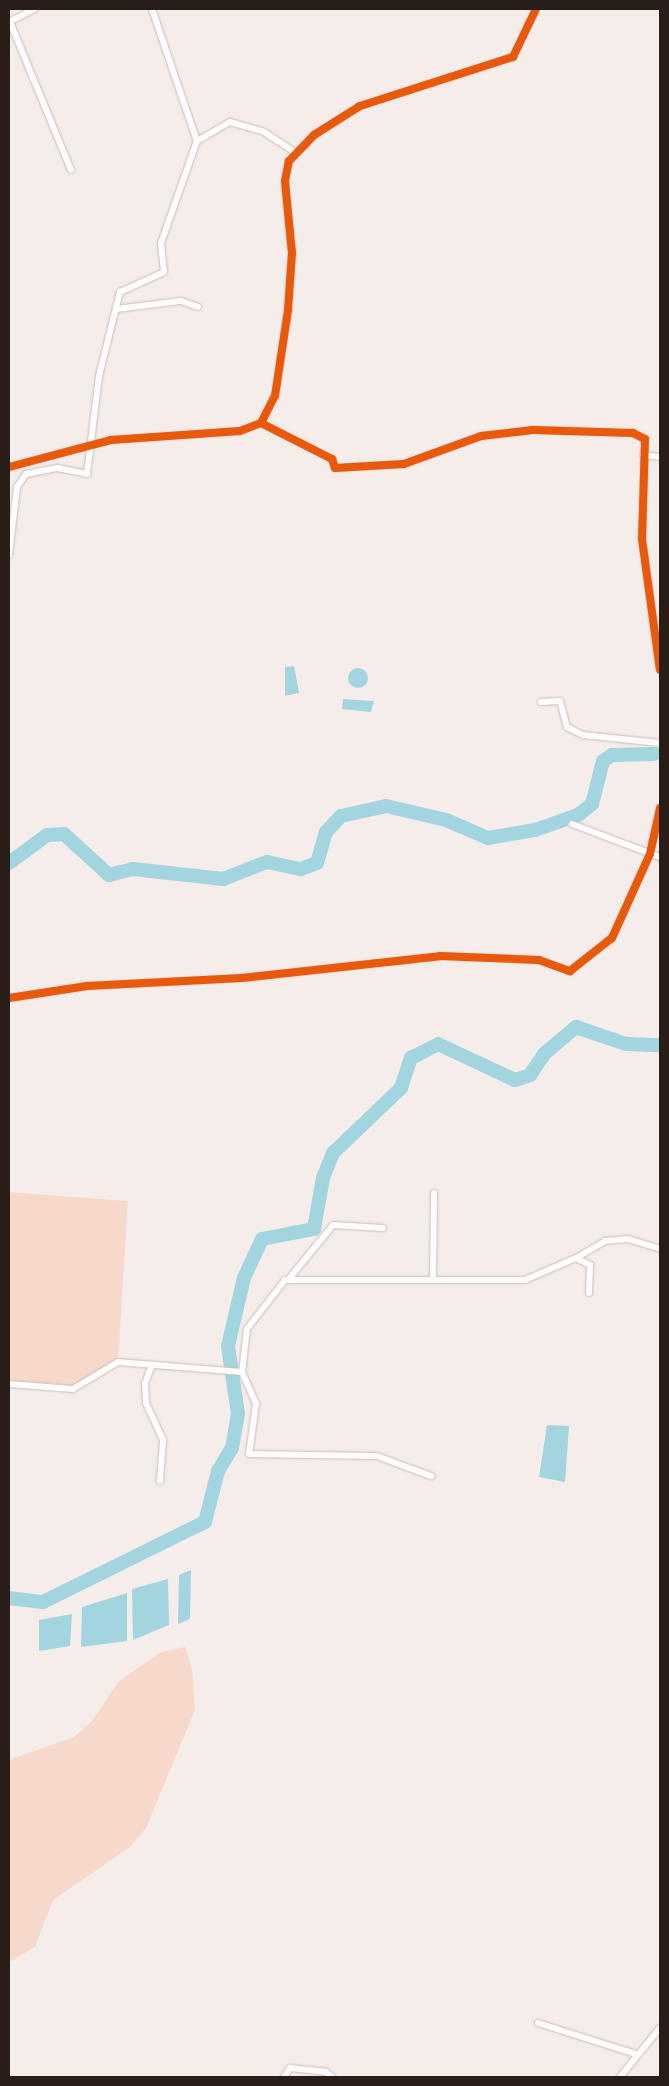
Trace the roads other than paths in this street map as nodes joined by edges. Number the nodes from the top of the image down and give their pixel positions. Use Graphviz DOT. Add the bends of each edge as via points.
graph roads {
  1 [pos="35,9"];
  2 [pos="152,9"];
  3 [pos="536,9"];
  4 [pos="9,22"];
  5 [pos="197,141"];
  6 [pos="296,152"];
  7 [pos="71,170"];
  8 [pos="198,307"];
  9 [pos="116,309"];
  10 [pos="261,424"];
  11 [pos="88,445"];
  12 [pos="643,456"];
  13 [pos="660,457"];
  14 [pos="9,467"];
  15 [pos="9,555"];
  16 [pos="660,670"];
  17 [pos="541,702"];
  18 [pos="660,742"];
  19 [pos="660,808"];
  20 [pos="572,824"];
  21 [pos="650,854"];
  22 [pos="660,857"];
  23 [pos="9,998"];
  24 [pos="434,1193"];
  25 [pos="383,1228"];
  26 [pos="660,1249"];
  27 [pos="576,1258"];
  28 [pos="288,1280"];
  29 [pos="432,1280"];
  30 [pos="589,1293"];
  31 [pos="152,1365"];
  32 [pos="241,1372"];
  33 [pos="9,1384"];
  34 [pos="431,1476"];
  35 [pos="160,1481"];
  36 [pos="538,2023"];
  37 [pos="660,2028"];
  38 [pos="636,2054"];
  39 [pos="284,2077"];
  40 [pos="332,2077"];
  41 [pos="620,2077"];
  1 -- 4 [label="street"];
  2 -- 5 [label="street"];
  3 -- 6 [label="street" via="513,57 360,106"];
  4 -- 7 [label="street"];
  5 -- 6 [label="street" via="230,122 264,132"];
  5 -- 9 [label="street" via="160,243 164,272 120,292"];
  6 -- 10 [label="street" via="285,182 292,253 288,310 275,396"];
  8 -- 9 [label="street" via="181,301"];
  9 -- 11 [label="street" via="99,376"];
  10 -- 11 [label="street" via="240,431"];
  10 -- 12 [label="street" via="332,459 335,468 404,464 481,436 533,430 633,433 644,439"];
  11 -- 14 [label="street"];
  11 -- 15 [label="street" via="87,474 57,468 26,474 17,487"];
  12 -- 13 [label="street"];
  12 -- 16 [label="street" via="642,539"];
  17 -- 18 [label="street" via="560,701 567,727 583,735"];
  19 -- 21 [label="street"];
  20 -- 21 [label="street"];
  21 -- 22 [label="street"];
  21 -- 23 [label="street" via="612,938 570,971 539,960 440,956 242,978 87,986"];
  24 -- 29 [label="street"];
  25 -- 28 [label="street" via="333,1225"];
  26 -- 27 [label="street" via="628,1239 605,1241"];
  27 -- 29 [label="street" via="525,1280"];
  27 -- 30 [label="street" via="590,1266"];
  28 -- 29 [label="street"];
  28 -- 32 [label="street" via="270,1294 247,1329"];
  31 -- 32 [label="street"];
  31 -- 33 [label="street" via="118,1362 73,1389"];
  31 -- 35 [label="street" via="145,1383 146,1403 163,1440"];
  32 -- 34 [label="street" via="256,1404 250,1454 378,1456"];
  36 -- 38 [label="street"];
  37 -- 38 [label="street"];
  38 -- 41 [label="street"];
  39 -- 40 [label="street" via="290,2068 326,2072"];
}
